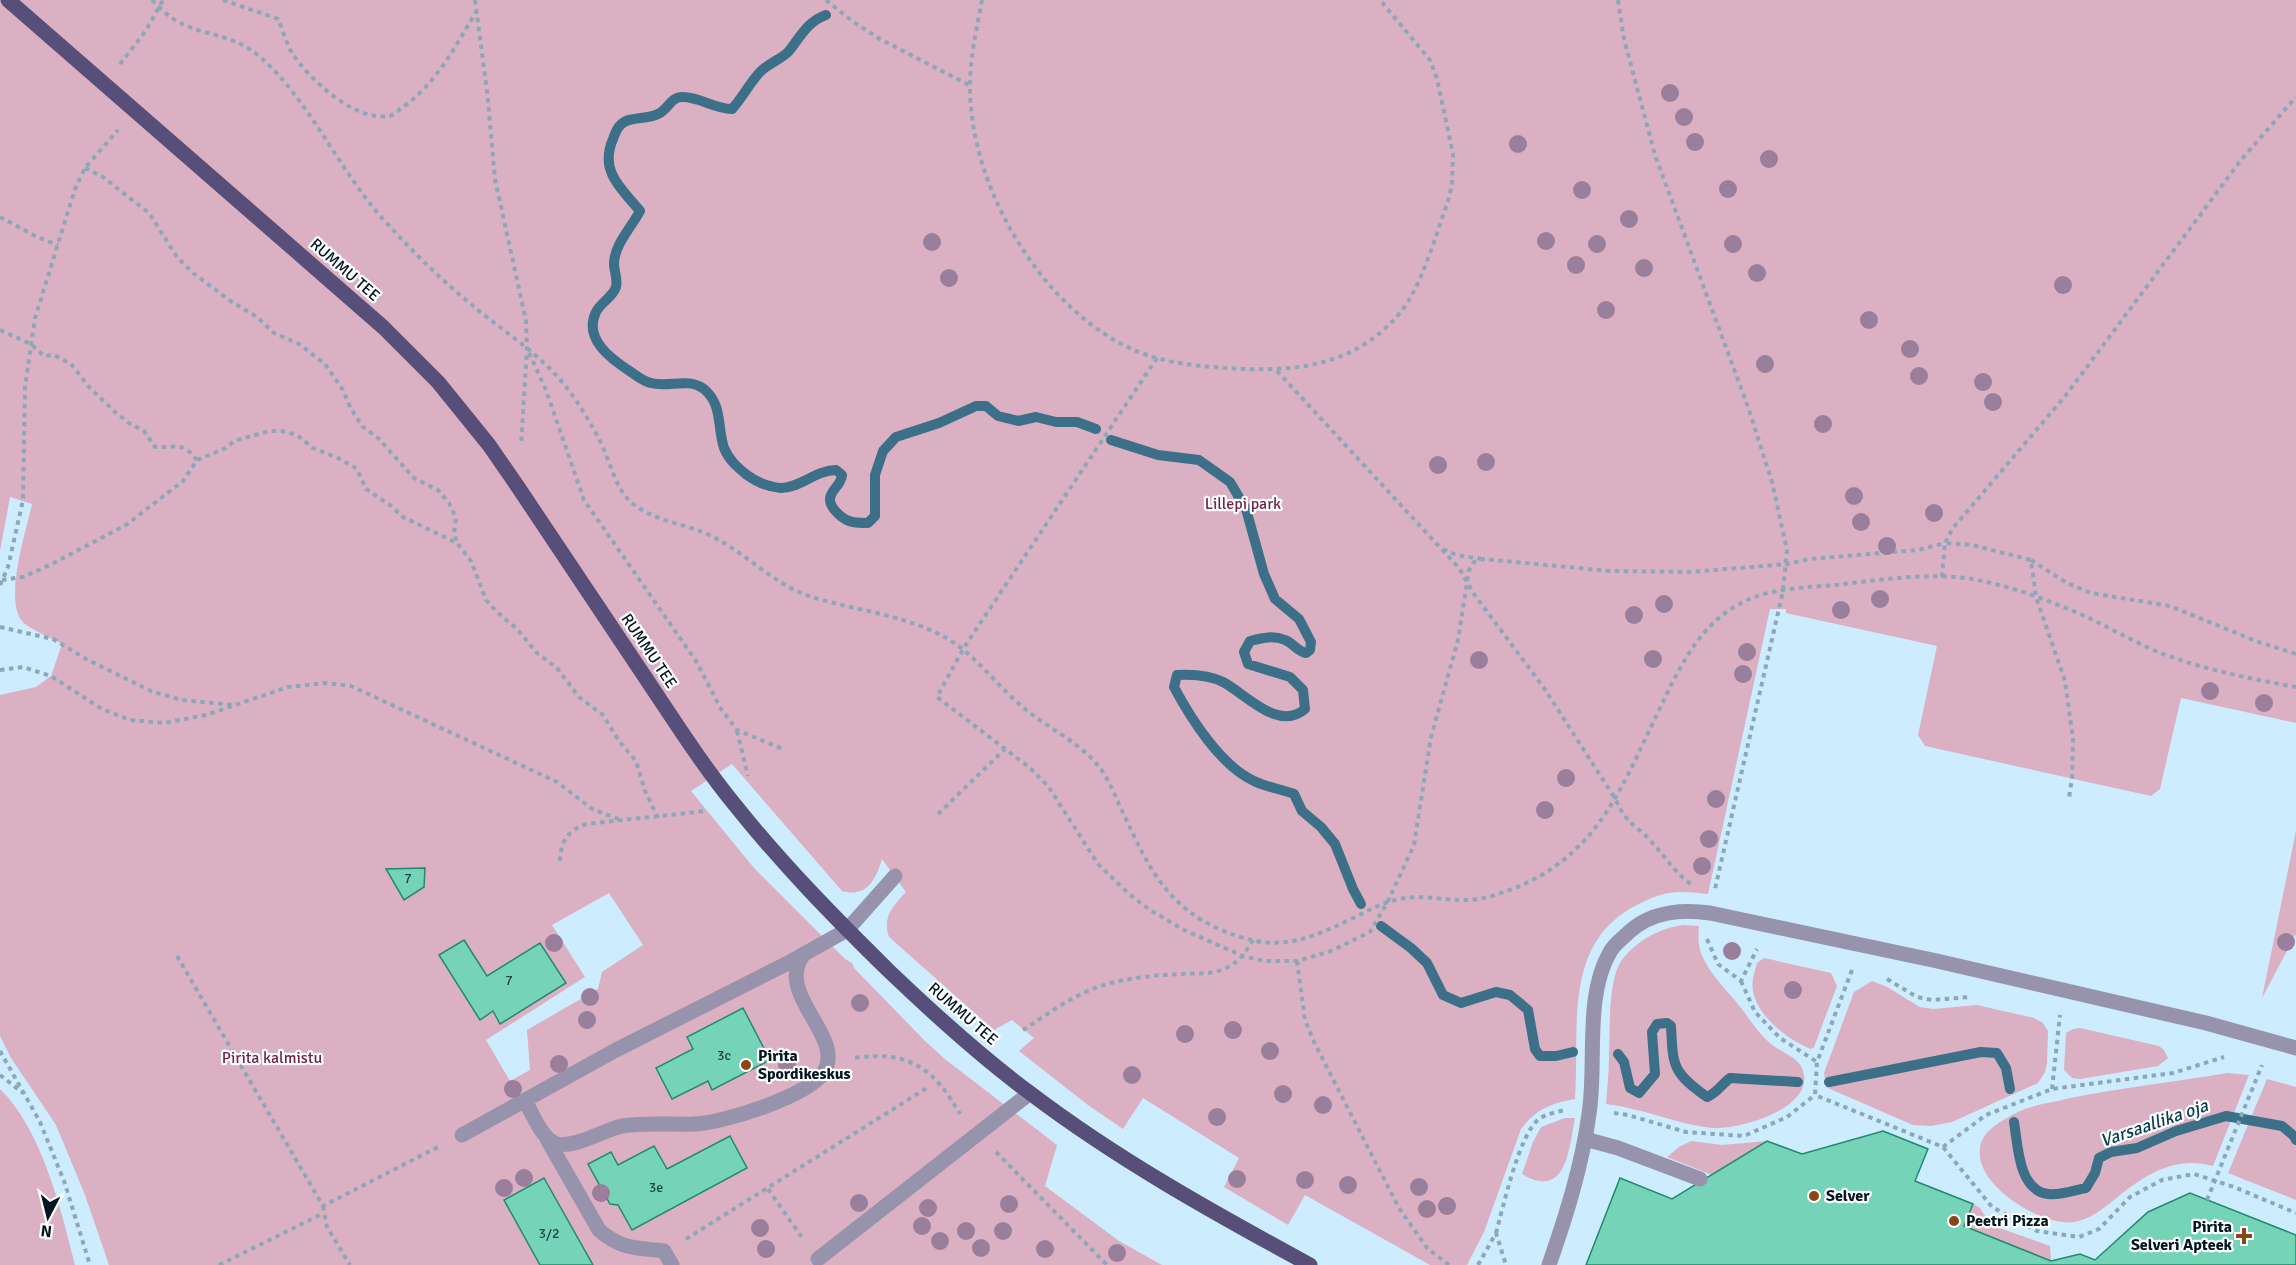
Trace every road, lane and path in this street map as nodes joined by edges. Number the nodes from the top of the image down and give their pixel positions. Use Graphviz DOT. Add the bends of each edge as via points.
graph roads {
  1 [pos="8,0"];
  2 [pos="152,0"];
  3 [pos="163,0"];
  4 [pos="223,0"];
  5 [pos="475,0"];
  6 [pos="826,0"];
  7 [pos="982,0"];
  8 [pos="1380,0"];
  9 [pos="1618,0"];
  10 [pos="159,7"];
  11 [pos="476,11"];
  12 [pos="104,85"];
  13 [pos="970,85"];
  14 [pos="2296,97"];
  15 [pos="134,111"];
  16 [pos="85,168"];
  17 [pos="0,218"];
  18 [pos="58,245"];
  19 [pos="0,330"];
  20 [pos="31,344"];
  21 [pos="527,350"];
  22 [pos="1157,358"];
  23 [pos="1276,370"];
  24 [pos="197,460"];
  25 [pos="518,487"];
  26 [pos="457,543"];
  27 [pos="1945,543"];
  28 [pos="1442,548"];
  29 [pos="1483,559"];
  30 [pos="2031,560"];
  31 [pos="1787,564"];
  32 [pos="1942,577"];
  33 [pos="1466,582"];
  34 [pos="1,583"];
  35 [pos="1783,591"];
  36 [pos="2036,597"];
  37 [pos="0,627"];
  38 [pos="963,649"];
  39 [pos="2296,654"];
  40 [pos="0,670"];
  41 [pos="2296,687"];
  42 [pos="238,705"];
  43 [pos="1005,748"];
  44 [pos="785,750"];
  45 [pos="2069,798"];
  46 [pos="1616,800"];
  47 [pos="733,803"];
  48 [pos="938,814"];
  49 [pos="658,818"];
  50 [pos="621,820"];
  51 [pos="560,861"];
  52 [pos="895,876"];
  53 [pos="1695,887"];
  54 [pos="1705,889"];
  55 [pos="1388,901"];
  56 [pos="847,930"];
  57 [pos="1706,936"];
  58 [pos="1252,940"];
  59 [pos="1758,947"];
  60 [pos="804,954"];
  61 [pos="177,956"];
  62 [pos="1243,956"];
  63 [pos="1297,961"];
  64 [pos="1852,970"];
  65 [pos="1740,981"];
  66 [pos="2060,1015"];
  67 [pos="1023,1030"];
  68 [pos="2296,1048"];
  69 [pos="0,1051"];
  70 [pos="2227,1055"];
  71 [pos="1817,1062"];
  72 [pos="2262,1064"];
  73 [pos="0,1075"];
  74 [pos="930,1086"];
  75 [pos="2052,1089"];
  76 [pos="1030,1093"];
  77 [pos="25,1094"];
  78 [pos="1815,1095"];
  79 [pos="525,1101"];
  80 [pos="1570,1109"];
  81 [pos="1605,1112"];
  82 [pos="462,1135"];
  83 [pos="547,1138"];
  84 [pos="1585,1139"];
  85 [pos="1943,1147"];
  86 [pos="1700,1179"];
  87 [pos="2216,1181"];
  88 [pos="768,1189"];
  89 [pos="2206,1200"];
  90 [pos="323,1206"];
  91 [pos="324,1213"];
  92 [pos="2296,1213"];
  93 [pos="1496,1233"];
  94 [pos="668,1258"];
  95 [pos="815,1263"];
  96 [pos="90,1265"];
  97 [pos="219,1265"];
  98 [pos="350,1265"];
  99 [pos="1310,1265"];
  100 [pos="1449,1265"];
  101 [pos="1478,1265"];
  102 [pos="1506,1265"];
  103 [pos="1549,1265"];
  1 -- 12 [label="main road, RUMMU TEE"];
  2 -- 10 [label="path"];
  3 -- 10 [label="path"];
  4 -- 11 [label="path" via="278,19 291,52 311,75 337,99 366,115 390,116 415,99 446,62"];
  5 -- 11 [label="path"];
  6 -- 13 [label="path" via="880,39"];
  7 -- 13 [label="path"];
  8 -- 23 [label="path" via="1430,60 1437,79 1453,154 1448,201 1413,294 1388,325 1361,347 1336,359"];
  9 -- 31 [label="path" via="1624,39 1655,155 1772,482"];
  10 -- 12 [label="path"];
  10 -- 21 [label="path" via="180,23 231,38 267,63 299,100 375,210 433,272"];
  11 -- 21 [label="path" via="495,179 526,321"];
  12 -- 15 [label="main road, RUMMU TEE"];
  13 -- 22 [label="path" via="977,145 988,183 1029,257 1086,321 1110,338"];
  14 -- 27 [label="path" via="2241,160 2066,396 1953,528"];
  15 -- 16 [label="path"];
  15 -- 25 [label="main road, RUMMU TEE" via="383,327 438,382"];
  16 -- 18 [label="path"];
  16 -- 26 [label="path" via="149,213 177,257 193,273 274,333 299,344 325,364 362,426 414,478 438,490 448,503 456,518"];
  17 -- 18 [label="path"];
  18 -- 20 [label="path"];
  19 -- 20 [label="path"];
  20 -- 24 [label="path" via="44,356 54,355 71,364 90,388 115,412 144,431 155,447 188,448"];
  20 -- 34 [label="path" via="24,387 22,500"];
  21 -- 25 [label="path"];
  21 -- 38 [label="path" via="551,369 569,391 601,442 621,492 633,505 715,537 804,596 914,624"];
  21 -- 44 [label="path" via="546,390 584,500 696,661 721,710 737,730"];
  22 -- 23 [label="path" via="1213,368"];
  22 -- 38 [label="path"];
  23 -- 28 [label="path"];
  24 -- 26 [label="path" via="234,441 269,431 297,435 313,448 357,469 366,489 403,517"];
  24 -- 34 [label="path" via="183,481 126,525 52,564"];
  25 -- 47 [label="main road, RUMMU TEE"];
  26 -- 49 [label="path" via="471,561 486,600 537,653 557,668 579,697 603,716 636,761"];
  27 -- 30 [label="path" via="1972,545"];
  27 -- 31 [label="path" via="1918,550 1809,558"];
  27 -- 32 [label="path"];
  28 -- 29 [label="path"];
  28 -- 33 [label="path"];
  29 -- 31 [label="path" via="1609,571 1702,572"];
  29 -- 33 [label="path" via="1474,562"];
  30 -- 36 [label="path"];
  30 -- 39 [label="path" via="2091,593 2170,606"];
  31 -- 35 [label="path"];
  32 -- 35 [label="path"];
  32 -- 36 [label="path" via="1970,579"];
  33 -- 46 [label="path" via="1544,688"];
  33 -- 55 [label="path" via="1458,640 1431,737 1414,845"];
  35 -- 46 [label="path" via="1753,597 1724,614 1704,632 1685,656"];
  35 -- 54 [label="path" via="1714,892"];
  36 -- 41 [label="path" via="2168,655"];
  36 -- 45 [label="path" via="2065,681 2073,739"];
  37 -- 42 [label="path" via="52,639 151,690 182,700"];
  38 -- 43 [label="path" via="937,697"];
  38 -- 58 [label="path" via="1030,714 1100,767 1149,869 1170,895 1206,922"];
  40 -- 42 [label="path" via="22,667 51,676 102,709 130,720 165,723"];
  42 -- 50 [label="path" via="288,687 325,682 351,686 557,782 592,809"];
  43 -- 48 [label="path"];
  43 -- 62 [label="path" via="1048,786 1098,864 1129,894 1184,930"];
  46 -- 53 [label="path" via="1622,815"];
  46 -- 55 [label="path" via="1572,855 1532,881 1464,901 1413,897"];
  47 -- 49 [label="path"];
  47 -- 56 [label="main road, RUMMU TEE"];
  49 -- 50 [label="path"];
  50 -- 51 [label="path" via="572,829 564,839"];
  52 -- 56 [label="lane"];
  55 -- 58 [label="path" via="1310,939 1284,943"];
  55 -- 63 [label="path" via="1370,932 1331,951"];
  56 -- 60 [label="lane"];
  56 -- 76 [label="main road, RUMMU TEE" via="950,1027"];
  57 -- 65 [label="path" via="1718,964"];
  58 -- 62 [label="path"];
  59 -- 65 [label="path"];
  60 -- 79 [label="lane"];
  60 -- 83 [label="lane" via="796,973 799,992 828,1051 829,1062 817,1080 724,1120 697,1125 623,1126 566,1144 555,1144"];
  61 -- 90 [label="path"];
  62 -- 63 [label="path" via="1264,961"];
  62 -- 67 [label="path" via="1213,973 1153,976 1095,988"];
  63 -- 100 [label="path" via="1305,1020 1315,1044 1399,1208 1427,1248"];
  64 -- 71 [label="path"];
  65 -- 71 [label="path" via="1755,1012 1780,1038"];
  66 -- 75 [label="path"];
  68 -- 84 [label="lane" via="2206,1023 1926,959 1710,913 1668,911 1636,926 1610,950 1599,975"];
  69 -- 77 [label="path"];
  70 -- 75 [label="path" via="2173,1073"];
  71 -- 78 [label="path"];
  72 -- 87 [label="path"];
  73 -- 77 [label="path"];
  74 -- 88 [label="path"];
  75 -- 85 [label="path" via="1986,1115"];
  76 -- 95 [label="lane"];
  76 -- 99 [label="main road, RUMMU TEE" via="1127,1159"];
  77 -- 96 [label="path" via="64,1181"];
  78 -- 81 [label="path" via="1787,1117 1744,1136 1686,1132"];
  78 -- 85 [label="path"];
  79 -- 82 [label="lane"];
  79 -- 83 [label="lane"];
  80 -- 93 [label="path" via="1538,1120 1523,1141"];
  82 -- 90 [label="path"];
  83 -- 94 [label="lane" via="599,1230 612,1242"];
  84 -- 86 [label="lane"];
  84 -- 103 [label="lane" via="1569,1206"];
  85 -- 87 [label="path" via="1992,1207 2037,1231 2079,1237 2099,1229 2130,1197 2162,1180 2194,1174"];
  87 -- 89 [label="path"];
  87 -- 92 [label="path"];
  88 -- 94 [label="path"];
  88 -- 95 [label="path"];
  90 -- 91 [label="path"];
  91 -- 97 [label="path"];
  91 -- 98 [label="path" via="327,1227"];
  93 -- 101 [label="path"];
  93 -- 102 [label="path"];
}
